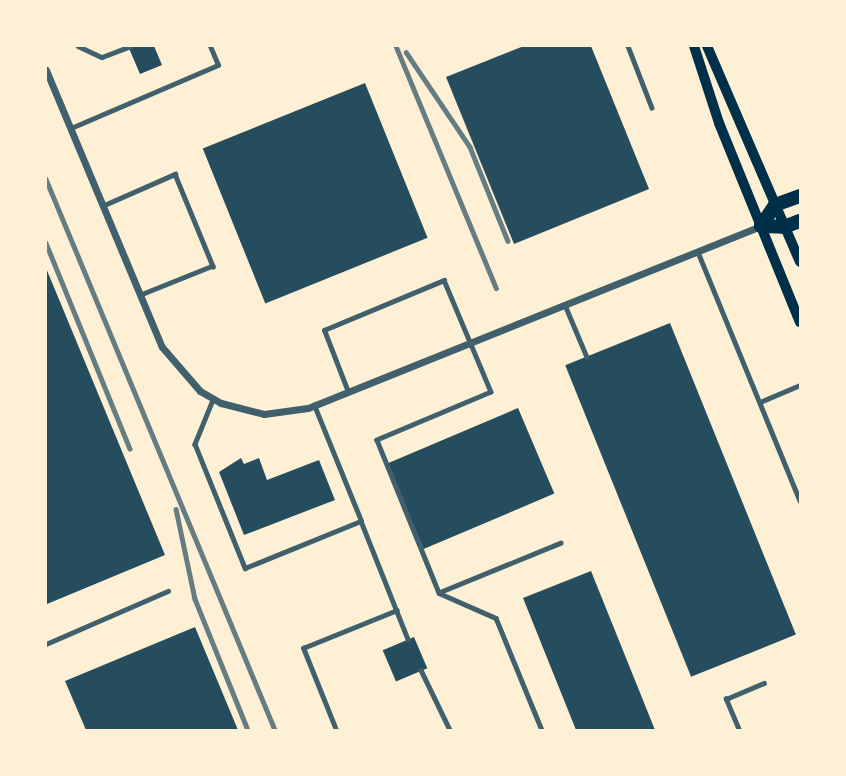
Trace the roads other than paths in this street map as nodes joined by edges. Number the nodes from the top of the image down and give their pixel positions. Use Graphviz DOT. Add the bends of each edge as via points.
graph roads {
  1 [pos="78,46"];
  2 [pos="130,46"];
  3 [pos="210,46"];
  4 [pos="628,46"];
  5 [pos="694,46"];
  6 [pos="707,46"];
  7 [pos="46,70"];
  8 [pos="652,108"];
  9 [pos="70,128"];
  10 [pos="800,196"];
  11 [pos="775,205"];
  12 [pos="102,206"];
  13 [pos="800,220"];
  14 [pos="761,226"];
  15 [pos="784,227"];
  16 [pos="697,251"];
  17 [pos="800,262"];
  18 [pos="140,295"];
  19 [pos="565,304"];
  20 [pos="800,322"];
  21 [pos="471,342"];
  22 [pos="587,357"];
  23 [pos="800,385"];
  24 [pos="348,392"];
  25 [pos="217,401"];
  26 [pos="760,402"];
  27 [pos="314,405"];
  28 [pos="800,502"];
  29 [pos="361,521"];
  30 [pos="561,543"];
  31 [pos="168,591"];
  32 [pos="439,593"];
  33 [pos="397,610"];
  34 [pos="408,639"];
  35 [pos="46,644"];
  36 [pos="421,670"];
  37 [pos="764,683"];
  38 [pos="336,730"];
  39 [pos="450,730"];
  40 [pos="542,730"];
  41 [pos="739,730"];
  1 -- 2 [label="lane" via="102,57"];
  3 -- 9 [label="lane" via="218,65"];
  4 -- 8 [label="lane"];
  5 -- 14 [label="main road"];
  6 -- 11 [label="main road"];
  7 -- 9 [label="street"];
  9 -- 12 [label="street"];
  10 -- 11 [label="highway"];
  11 -- 14 [label="highway"];
  11 -- 15 [label="main road"];
  12 -- 18 [label="street"];
  12 -- 18 [label="lane" via="175,174 213,266"];
  13 -- 15 [label="highway"];
  14 -- 15 [label="highway"];
  14 -- 16 [label="street"];
  14 -- 20 [label="main road"];
  15 -- 17 [label="main road"];
  16 -- 19 [label="street"];
  16 -- 26 [label="lane"];
  18 -- 25 [label="street" via="162,347 179,372"];
  19 -- 21 [label="street"];
  19 -- 22 [label="lane"];
  21 -- 24 [label="street"];
  21 -- 24 [label="lane" via="444,280 324,330"];
  21 -- 32 [label="lane" via="491,392 377,440"];
  23 -- 26 [label="lane"];
  24 -- 27 [label="street"];
  25 -- 27 [label="street" via="264,414"];
  25 -- 29 [label="lane" via="195,444 245,568"];
  26 -- 28 [label="lane"];
  27 -- 29 [label="lane"];
  29 -- 33 [label="lane"];
  30 -- 32 [label="lane"];
  31 -- 35 [label="lane"];
  32 -- 40 [label="lane" via="496,618"];
  33 -- 34 [label="lane"];
  33 -- 38 [label="lane" via="303,648"];
  36 -- 39 [label="lane"];
  37 -- 41 [label="lane" via="726,699"];
}
